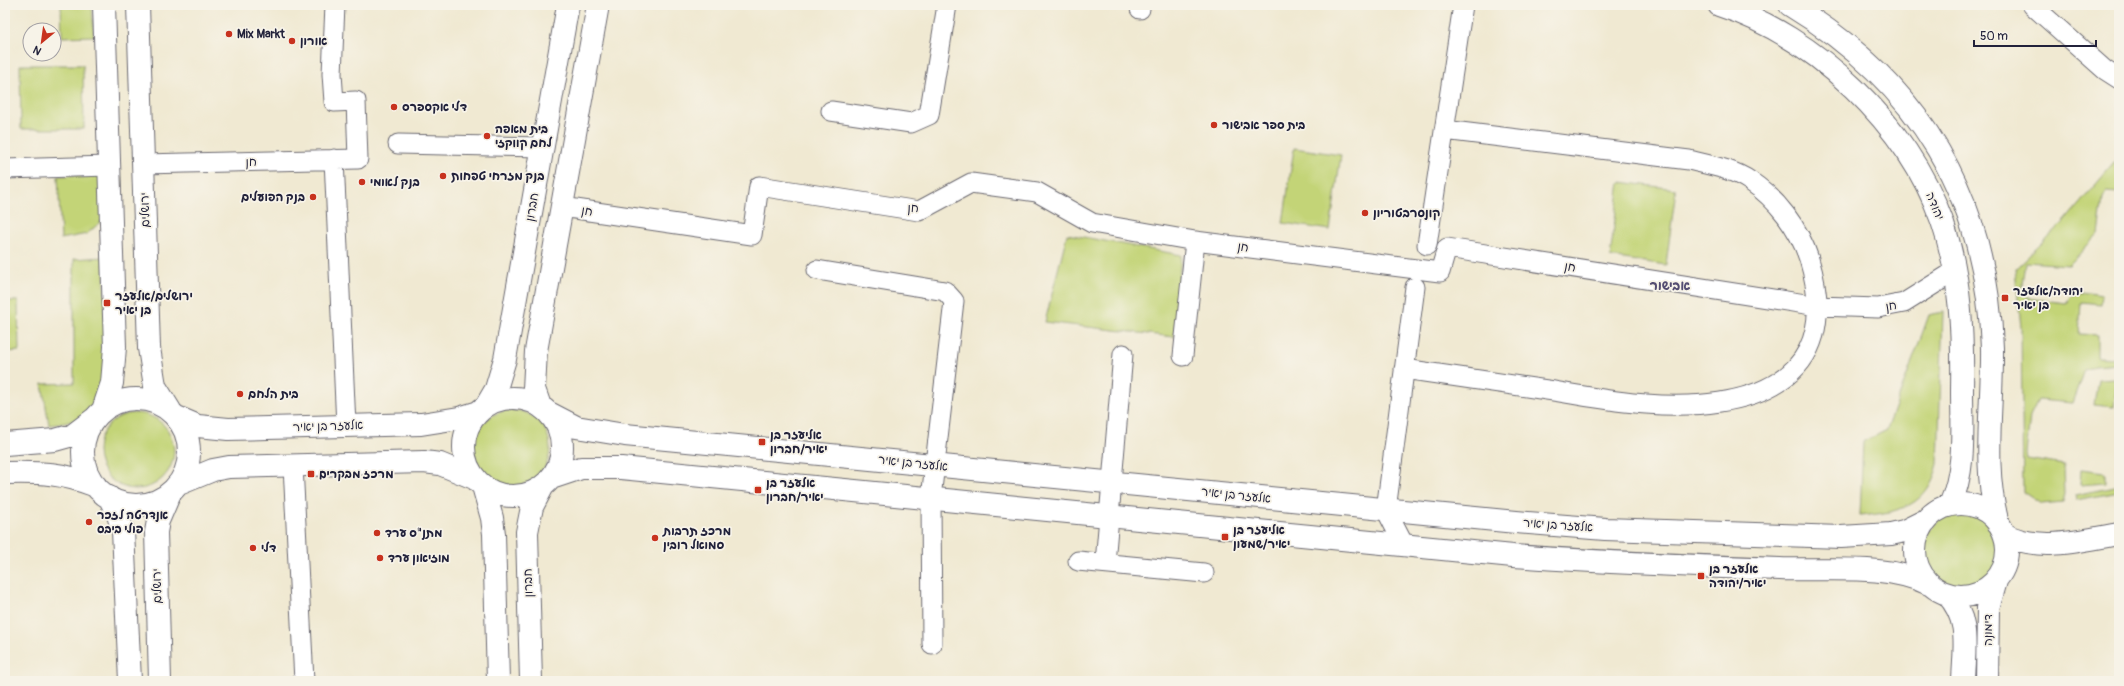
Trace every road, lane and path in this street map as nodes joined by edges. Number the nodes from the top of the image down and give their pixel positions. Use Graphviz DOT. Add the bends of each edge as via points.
graph roads {
  1 [pos="104,5"];
  2 [pos="138,5"];
  3 [pos="335,5"];
  4 [pos="568,5"];
  5 [pos="598,5"];
  6 [pos="947,5"];
  7 [pos="1463,5"];
  8 [pos="1719,5"];
  9 [pos="1790,5"];
  10 [pos="2032,5"];
  11 [pos="2119,79"];
  12 [pos="831,111"];
  13 [pos="1444,130"];
  14 [pos="398,144"];
  15 [pos="543,147"];
  16 [pos="334,160"];
  17 [pos="144,164"];
  18 [pos="109,166"];
  19 [pos="5,169"];
  20 [pos="562,208"];
  21 [pos="1195,240"];
  22 [pos="1427,245"];
  23 [pos="817,270"];
  24 [pos="1955,271"];
  25 [pos="1415,287"];
  26 [pos="1818,306"];
  27 [pos="1123,354"];
  28 [pos="1183,356"];
  29 [pos="1404,369"];
  30 [pos="483,409"];
  31 [pos="545,410"];
  32 [pos="99,414"];
  33 [pos="173,414"];
  34 [pos="346,426"];
  35 [pos="5,444"];
  36 [pos="935,465"];
  37 [pos="293,466"];
  38 [pos="5,473"];
  39 [pos="479,482"];
  40 [pos="548,482"];
  41 [pos="1111,483"];
  42 [pos="175,489"];
  43 [pos="103,492"];
  44 [pos="931,498"];
  45 [pos="1950,505"];
  46 [pos="1386,510"];
  47 [pos="1108,516"];
  48 [pos="1924,521"];
  49 [pos="2001,528"];
  50 [pos="2119,532"];
  51 [pos="2063,543"];
  52 [pos="1404,545"];
  53 [pos="1078,561"];
  54 [pos="1105,564"];
  55 [pos="1204,573"];
  56 [pos="2000,574"];
  57 [pos="1938,589"];
  58 [pos="932,644"];
  59 [pos="130,681"];
  60 [pos="160,681"];
  61 [pos="304,681"];
  62 [pos="498,681"];
  63 [pos="531,681"];
  64 [pos="1963,681"];
  65 [pos="1987,681"];
  1 -- 18 [label="street"];
  2 -- 17 [label="street, ירושלים"];
  3 -- 16 [label="street, חן" via="332,74 334,102 356,101 358,159"];
  4 -- 15 [label="street, חברון"];
  5 -- 20 [label="street"];
  6 -- 12 [label="street" via="929,115 911,123"];
  7 -- 13 [label="street"];
  8 -- 24 [label="street, יהודה" via="1749,16 1798,43 1838,74 1870,105 1908,154 1921,176 1942,221"];
  9 -- 49 [label="street" via="1837,36 1891,86 1946,162 1969,212 1983,266 1990,321 1991,492"];
  10 -- 11 [label="street" via="2105,70"];
  13 -- 22 [label="street"];
  13 -- 26 [label="street" via="1689,160 1726,170 1749,180 1772,198 1793,225 1815,279"];
  14 -- 15 [label="street"];
  15 -- 30 [label="street, חברון" via="505,359 496,389"];
  16 -- 17 [label="street, חן"];
  16 -- 34 [label="street"];
  17 -- 33 [label="street, ירושלים" via="151,369 155,386"];
  18 -- 19 [label="street"];
  18 -- 32 [label="street" via="115,347 112,383"];
  20 -- 21 [label="street, חן" via="752,235 759,186 919,211 971,183 1037,192 1092,223"];
  20 -- 31 [label="street" via="536,351 534,388"];
  21 -- 26 [label="street, חן" via="1440,272 1447,248"];
  21 -- 28 [label="street"];
  23 -- 36 [label="street" via="945,291 954,301"];
  24 -- 26 [label="street, חן" via="1904,303 1878,308"];
  24 -- 45 [label="street, יהודה" via="1963,349 1961,467 1956,492"];
  25 -- 29 [label="street"];
  26 -- 29 [label="street" via="1817,326 1811,345 1787,376 1768,389 1716,403 1646,404"];
  27 -- 41 [label="street"];
  29 -- 46 [label="street"];
  30 -- 31 [label="street" via="508,399 530,401"];
  30 -- 34 [label="street, אלעזר בן יאיר" via="443,422"];
  30 -- 39 [label="street" via="468,430 464,451 467,465"];
  31 -- 36 [label="street, אלעזר בן יאיר" via="576,427 625,435"];
  31 -- 40 [label="street" via="557,425 562,437 563,451 560,464"];
  32 -- 33 [label="street" via="121,401 142,399 152,401"];
  32 -- 35 [label="street" via="74,435 55,440"];
  32 -- 43 [label="street" via="86,434 83,452 86,470"];
  33 -- 34 [label="street, אלעזר בן יאיר" via="210,429"];
  33 -- 42 [label="street" via="186,431 190,446 187,470"];
  36 -- 41 [label="street, אלעזר בן יאיר"];
  36 -- 44 [label="street"];
  37 -- 39 [label="street" via="424,462 440,464"];
  37 -- 42 [label="street" via="229,467 213,470"];
  37 -- 61 [label="street"];
  38 -- 43 [label="street" via="45,472 75,478"];
  39 -- 40 [label="street" via="497,494 512,497 528,495"];
  39 -- 62 [label="street" via="492,518 494,534"];
  40 -- 44 [label="street" via="581,468 621,468"];
  40 -- 63 [label="street, חברון" via="532,507 527,532"];
  41 -- 46 [label="street, אלעזר בן יאיר"];
  41 -- 47 [label="street"];
  42 -- 43 [label="street" via="145,505 126,504"];
  42 -- 60 [label="street, ירושלים" via="158,521 156,532"];
  43 -- 59 [label="street" via="117,512 124,538"];
  44 -- 47 [label="street"];
  44 -- 58 [label="street"];
  45 -- 48 [label="street" via="1936,511"];
  45 -- 49 [label="street" via="1964,504 1977,507 1989,513"];
  46 -- 48 [label="street, אלעזר בן יאיר" via="1605,529 1840,538 1891,534"];
  46 -- 52 [label="street"];
  47 -- 52 [label="street"];
  47 -- 54 [label="street"];
  48 -- 57 [label="street" via="1917,537 1914,554 1917,565"];
  49 -- 51 [label="street" via="2014,539 2035,544"];
  49 -- 56 [label="street" via="2007,556"];
  50 -- 51 [label="street"];
  51 -- 56 [label="street" via="2033,552"];
  52 -- 57 [label="street" via="1604,562 1782,570 1877,570 1914,577"];
  53 -- 54 [label="street"];
  54 -- 55 [label="street"];
  56 -- 57 [label="street" via="1986,590 1973,595 1960,597"];
  56 -- 65 [label="street, דימונה" via="1988,608"];
  57 -- 64 [label="street, דימונה" via="1957,605 1964,626"];
}
